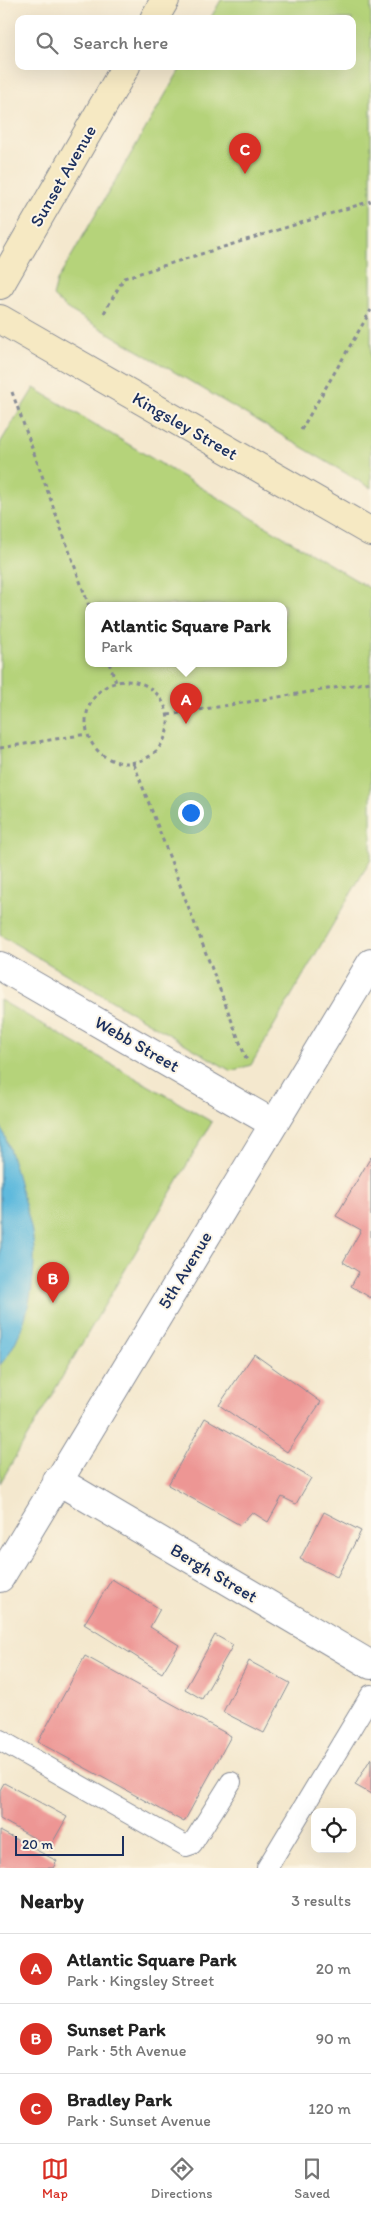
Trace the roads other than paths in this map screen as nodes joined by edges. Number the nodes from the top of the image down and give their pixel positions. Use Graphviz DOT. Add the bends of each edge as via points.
graph roads {
  1 [pos="165,0"];
  2 [pos="156,15"];
  3 [pos="124,70"];
  4 [pos="0,285"];
  5 [pos="0,319"];
  6 [pos="371,532"];
  7 [pos="371,963"];
  8 [pos="0,966"];
  9 [pos="274,1124"];
  10 [pos="58,1480"];
  11 [pos="0,1578"];
  12 [pos="371,1665"];
  13 [pos="371,1695"];
  14 [pos="0,1740"];
  15 [pos="231,1782"];
  16 [pos="267,1868"];
  1 -- 2 [label="street"];
  3 -- 4 [label="street, Sunset Avenue"];
  5 -- 6 [label="street, Kingsley Street"];
  7 -- 9 [label="street, 5th Avenue"];
  8 -- 9 [label="street, Webb Street"];
  9 -- 10 [label="street, 5th Avenue"];
  10 -- 11 [label="street, 5th Avenue"];
  10 -- 12 [label="street, Bergh Street"];
  13 -- 16 [label="lane"];
  14 -- 15 [label="lane" via="186,1846 192,1844"];
}
